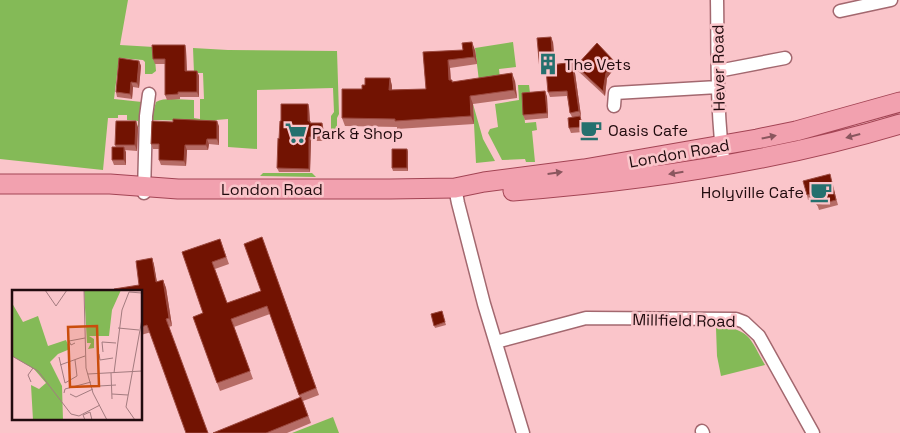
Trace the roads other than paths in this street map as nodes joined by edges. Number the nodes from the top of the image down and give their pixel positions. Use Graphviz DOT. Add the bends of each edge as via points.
graph roads {
  1 [pos="717,0"];
  2 [pos="891,0"];
  3 [pos="840,11"];
  4 [pos="785,58"];
  5 [pos="718,71"];
  6 [pos="718,86"];
  7 [pos="149,94"];
  8 [pos="900,102"];
  9 [pos="614,106"];
  10 [pos="900,124"];
  11 [pos="721,145"];
  12 [pos="724,165"];
  13 [pos="0,184"];
  14 [pos="455,188"];
  15 [pos="144,189"];
  16 [pos="0,193"];
  17 [pos="496,342"];
  18 [pos="523,433"];
  19 [pos="813,433"];
  1 -- 5 [label="street, Hever Road"];
  2 -- 3 [label="street"];
  4 -- 5 [label="street"];
  5 -- 6 [label="street, Hever Road"];
  6 -- 9 [label="street" via="616,87"];
  6 -- 11 [label="street, Hever Road"];
  7 -- 15 [label="street"];
  11 -- 8 [label="main road, London Road, one-way" via="796,131"];
  10 -- 12 [label="main road, London Road, one-way" via="819,146"];
  11 -- 12 [label="street, Hever Road"];
  14 -- 11 [label="main road, London Road, one-way"];
  12 -- 14 [label="main road, London Road, one-way" via="570,187 485,193"];
  13 -- 15 [label="main road, London Road" via="74,183"];
  14 -- 15 [label="main road, London Road"];
  14 -- 17 [label="street"];
  15 -- 16 [label="main road, London Road"];
  17 -- 18 [label="street"];
  17 -- 19 [label="street, Millfield Road" via="586,318 736,318 759,336"];
}
